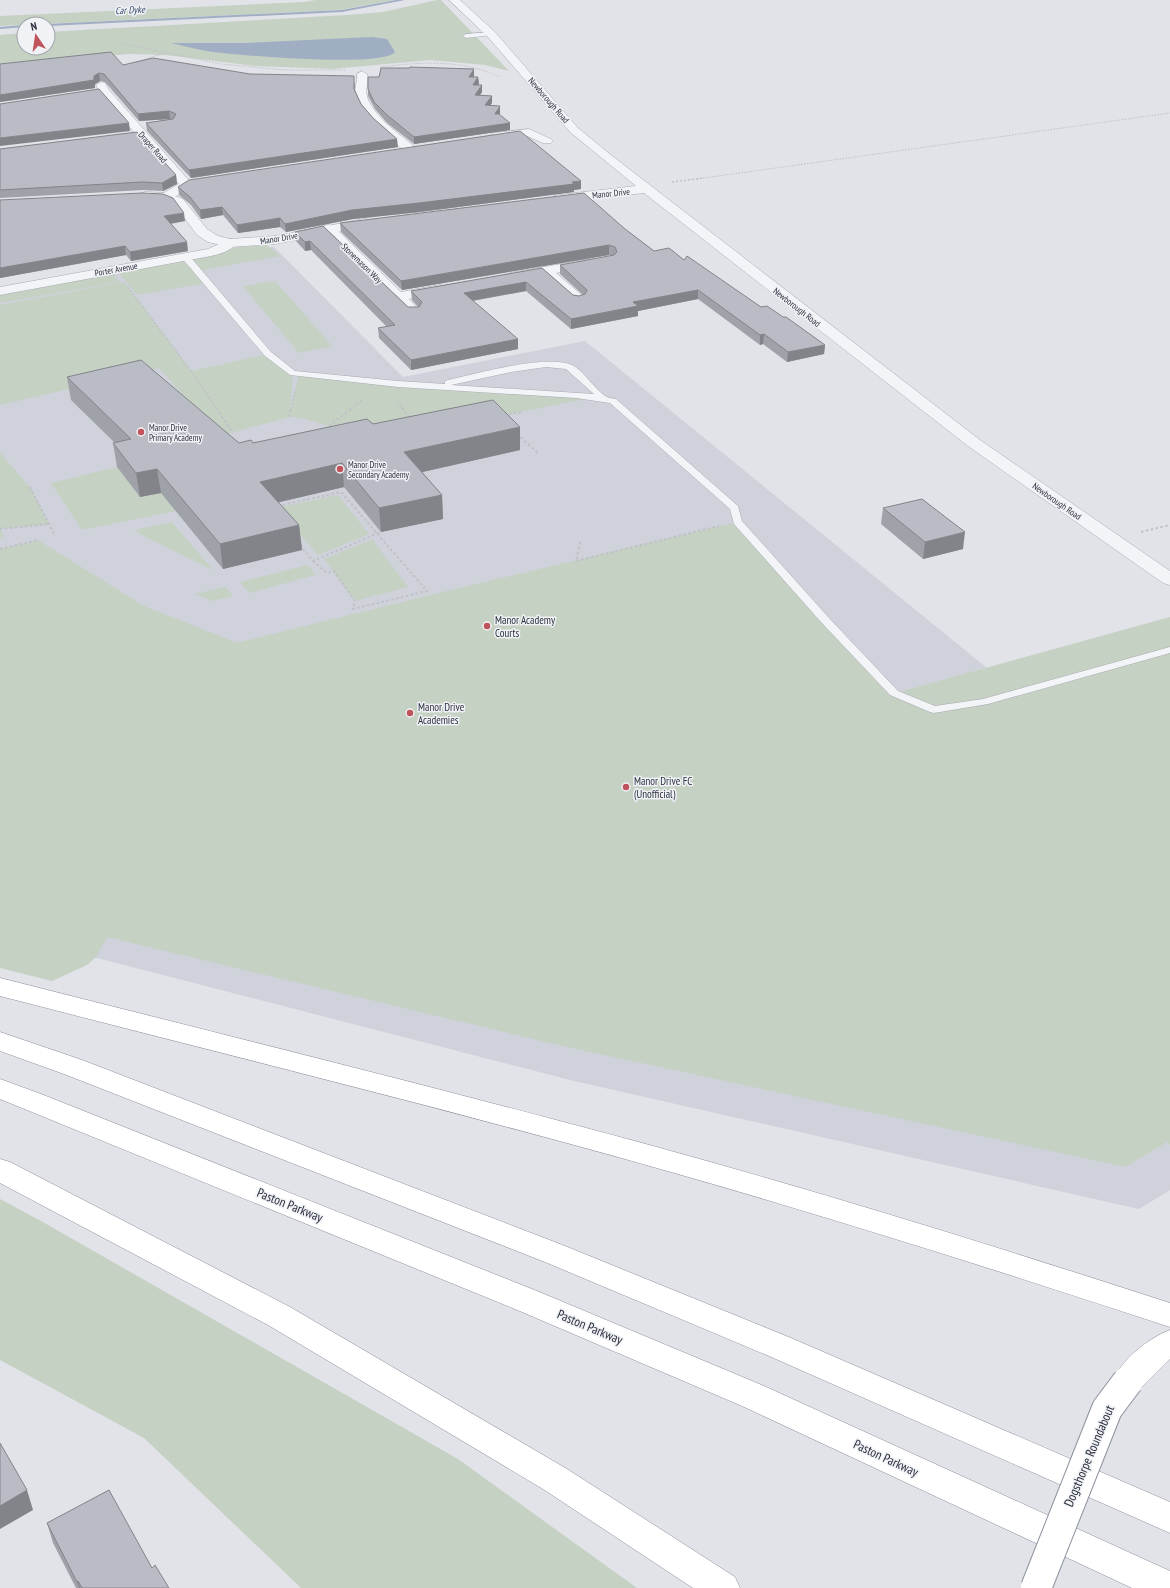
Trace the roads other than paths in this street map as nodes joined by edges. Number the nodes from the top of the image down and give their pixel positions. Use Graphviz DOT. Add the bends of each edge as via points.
graph roads {
  1 [pos="454,0"];
  2 [pos="491,34"];
  3 [pos="466,36"];
  4 [pos="362,74"];
  5 [pos="89,94"];
  6 [pos="150,125"];
  7 [pos="139,130"];
  8 [pos="126,136"];
  9 [pos="484,139"];
  10 [pos="547,141"];
  11 [pos="425,147"];
  12 [pos="410,149"];
  13 [pos="394,152"];
  14 [pos="644,189"];
  15 [pos="135,197"];
  16 [pos="166,197"];
  17 [pos="544,200"];
  18 [pos="381,221"];
  19 [pos="328,229"];
  20 [pos="230,243"];
  21 [pos="186,258"];
  22 [pos="602,261"];
  23 [pos="546,271"];
  24 [pos="499,279"];
  25 [pos="452,287"];
  26 [pos="0,291"];
  27 [pos="397,297"];
  28 [pos="579,300"];
  29 [pos="414,312"];
  30 [pos="432,386"];
  31 [pos="603,399"];
  32 [pos="1170,579"];
  33 [pos="1170,650"];
  34 [pos="0,987"];
  35 [pos="0,1040"];
  36 [pos="0,1089"];
  37 [pos="0,1170"];
  38 [pos="1170,1315"];
  39 [pos="1170,1343"];
  40 [pos="1170,1518"];
  41 [pos="723,1588"];
  42 [pos="1036,1588"];
  43 [pos="1169,1588"];
  1 -- 2 [label="street, Newborough Road"];
  2 -- 3 [label="lane"];
  2 -- 14 [label="street, Newborough Road" via="574,130"];
  4 -- 12 [label="street" via="364,82 361,97 366,105 376,119"];
  5 -- 7 [label="street, Draper Road" via="102,88"];
  6 -- 7 [label="street"];
  7 -- 8 [label="street"];
  7 -- 16 [label="street, Draper Road" via="180,178 193,183"];
  9 -- 10 [label="street" via="529,129"];
  11 -- 12 [label="street"];
  12 -- 13 [label="street"];
  14 -- 17 [label="street, Manor Drive"];
  14 -- 32 [label="street, Newborough Road" via="974,443"];
  15 -- 16 [label="street"];
  16 -- 20 [label="street, Manor Drive" via="179,202 202,232 213,239"];
  18 -- 19 [label="street, Manor Drive"];
  19 -- 20 [label="street, Manor Drive" via="275,240"];
  19 -- 27 [label="street, Stonemason Way"];
  20 -- 21 [label="street, Porter Avenue" via="211,252"];
  21 -- 26 [label="street, Porter Avenue"];
  21 -- 30 [label="lane" via="268,354 286,369 299,374"];
  22 -- 23 [label="street"];
  23 -- 24 [label="street"];
  23 -- 28 [label="street"];
  25 -- 27 [label="street"];
  27 -- 29 [label="street, Stonemason Way"];
  30 -- 31 [label="lane"];
  30 -- 31 [label="lane" via="550,364 569,367"];
  31 -- 33 [label="lane" via="614,401 735,508 737,522 894,693 934,710 984,702"];
  34 -- 38 [label="highway" via="550,1128 719,1175 984,1254"];
  35 -- 40 [label="highway" via="555,1254 780,1347"];
  36 -- 43 [label="highway, Paston Parkway" via="511,1294 753,1396"];
  37 -- 41 [label="highway" via="279,1316 555,1479"];
  39 -- 42 [label="highway, Dogsthorpe Roundabout, bridge" via="1160,1349 1128,1381 1107,1409"];
}
